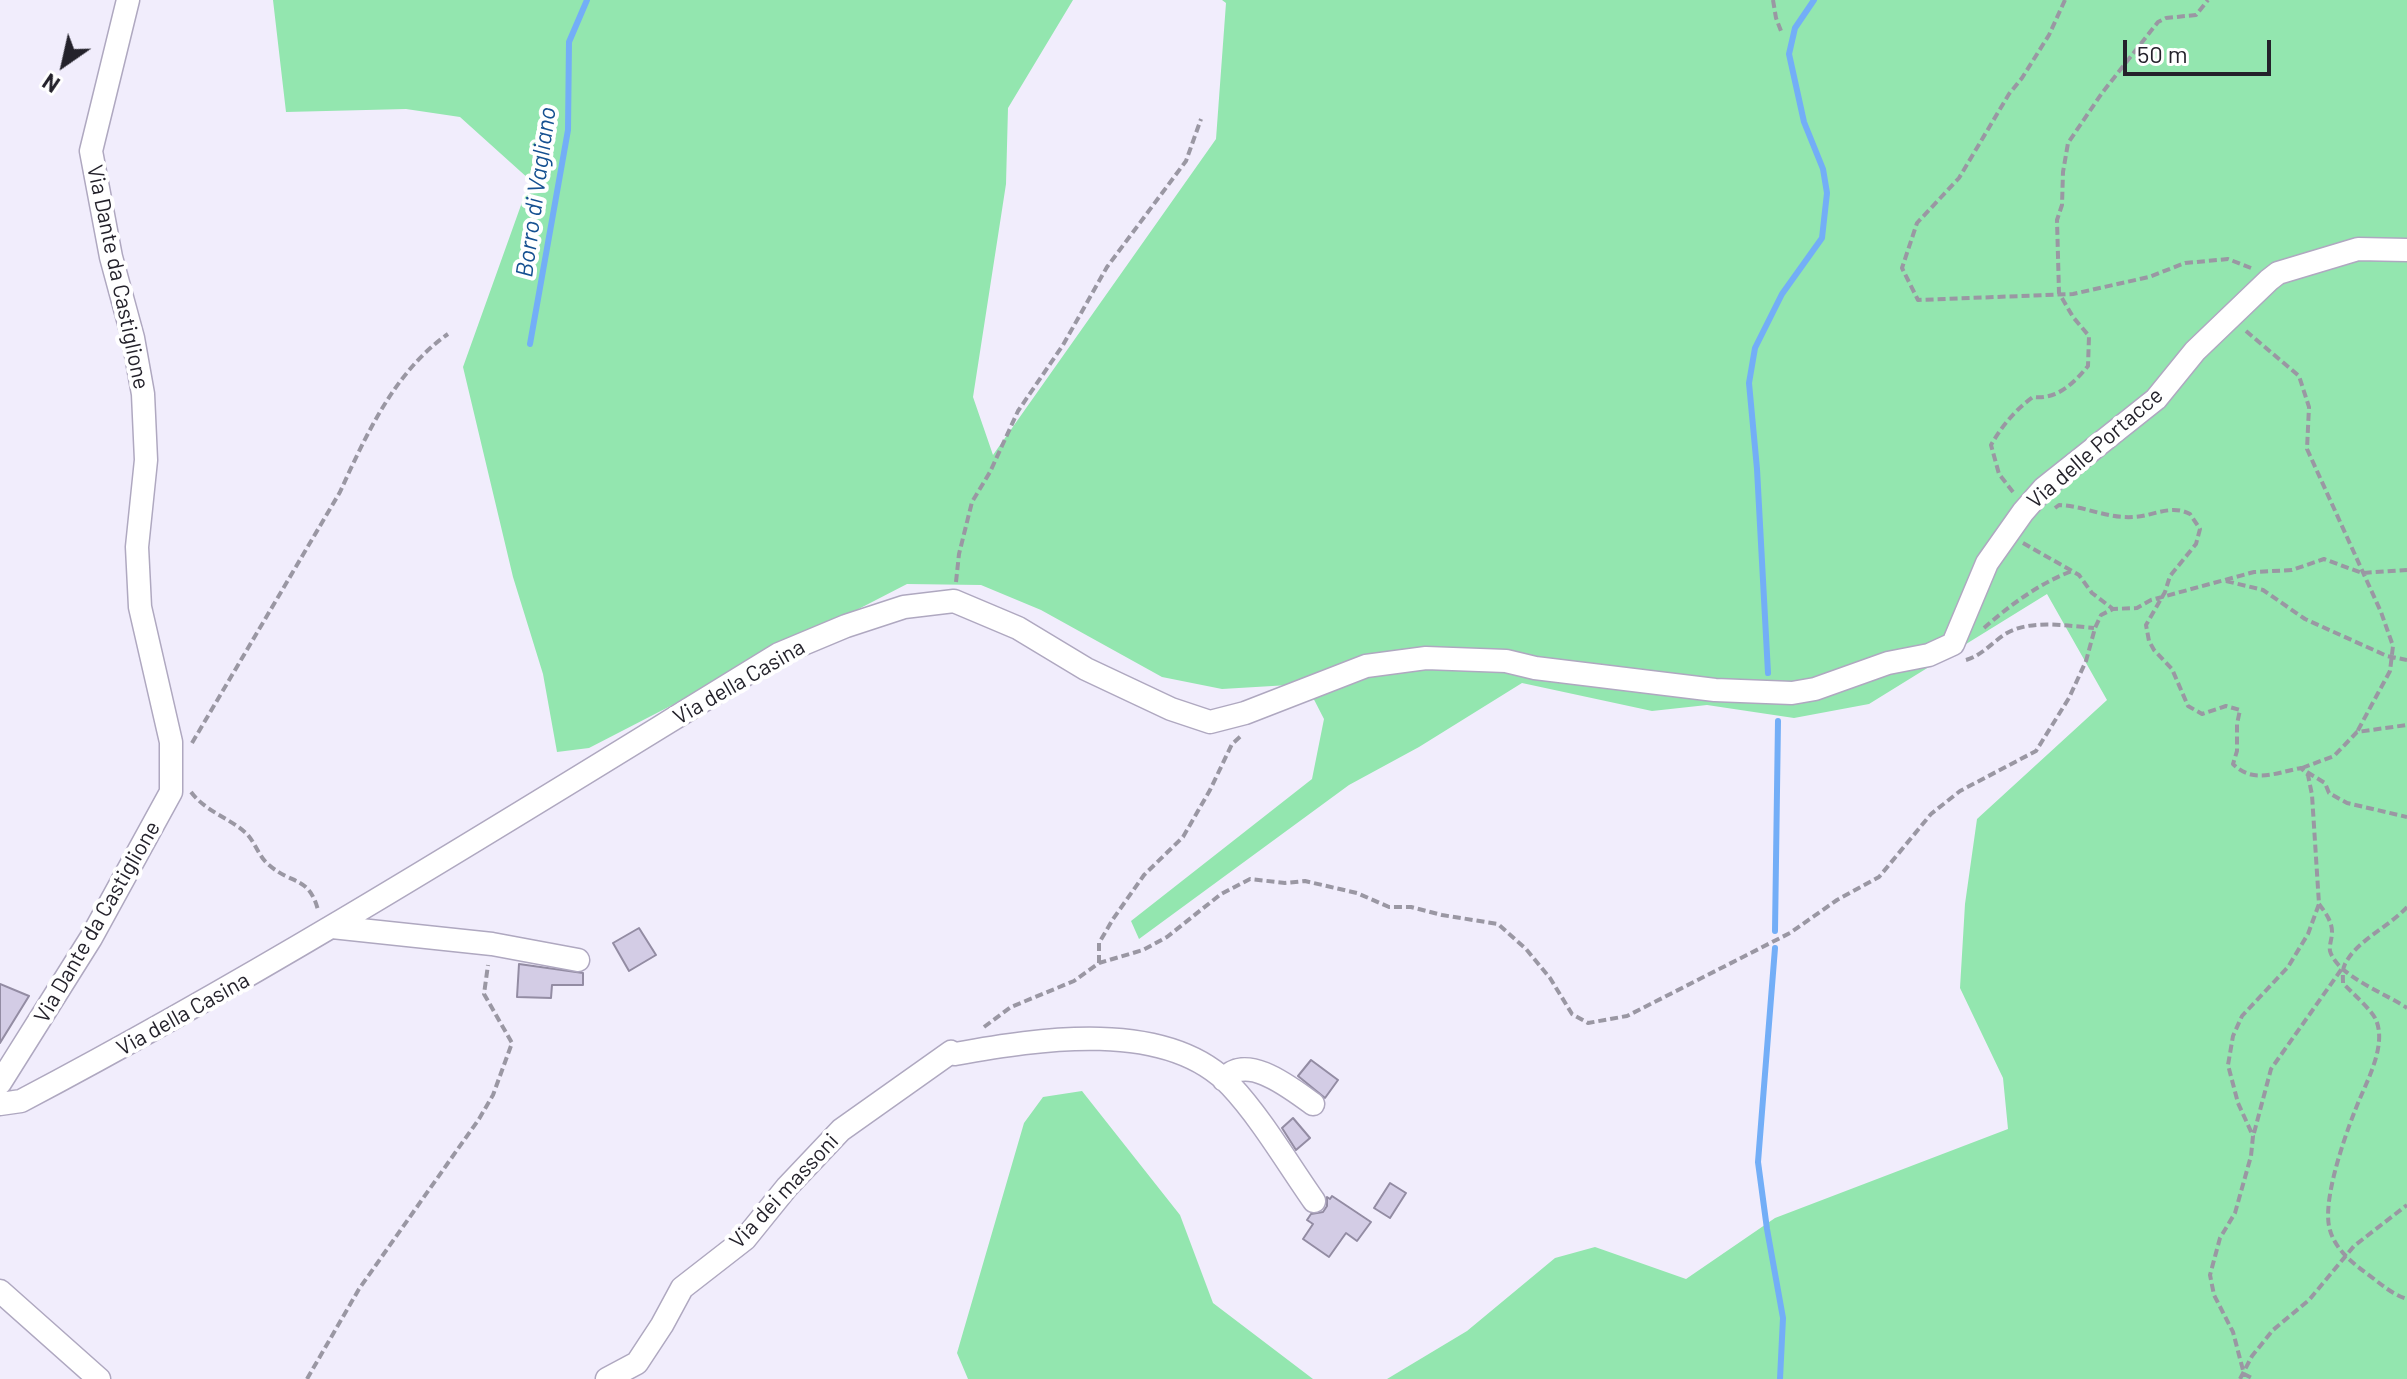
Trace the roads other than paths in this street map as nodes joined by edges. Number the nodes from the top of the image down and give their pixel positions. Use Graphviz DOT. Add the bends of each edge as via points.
graph roads {
  1 [pos="128,0"];
  2 [pos="2407,250"];
  3 [pos="1535,668"];
  4 [pos="332,927"];
  5 [pos="578,960"];
  6 [pos="1224,1080"];
  7 [pos="0,1083"];
  8 [pos="0,1104"];
  9 [pos="1313,1104"];
  10 [pos="1314,1201"];
  11 [pos="0,1291"];
  12 [pos="99,1379"];
  13 [pos="607,1379"];
  1 -- 7 [label="street, Via Dante da Castiglione" via="91,151 143,394 140,607 171,742 171,792 91,938"];
  2 -- 3 [label="street, Via delle Portacce" via="2358,249 2269,280 2195,351 2156,399 2044,488 2023,512 1987,563 1953,644 1792,693 1751,694"];
  3 -- 4 [label="street, Via della Casina" via="1506,661 1426,658 1366,666 1210,722 1086,669 1018,628 954,601 904,607 779,654"];
  4 -- 5 [label="street" via="492,944"];
  4 -- 8 [label="street, Via della Casina" via="134,1042 21,1101"];
  6 -- 9 [label="street" via="1236,1070 1274,1077"];
  6 -- 10 [label="street"];
  6 -- 13 [label="street, Via dei massoni" via="1171,1048 1129,1040 951,1052 841,1130 745,1239 682,1288 637,1363"];
  11 -- 12 [label="street"];
}
